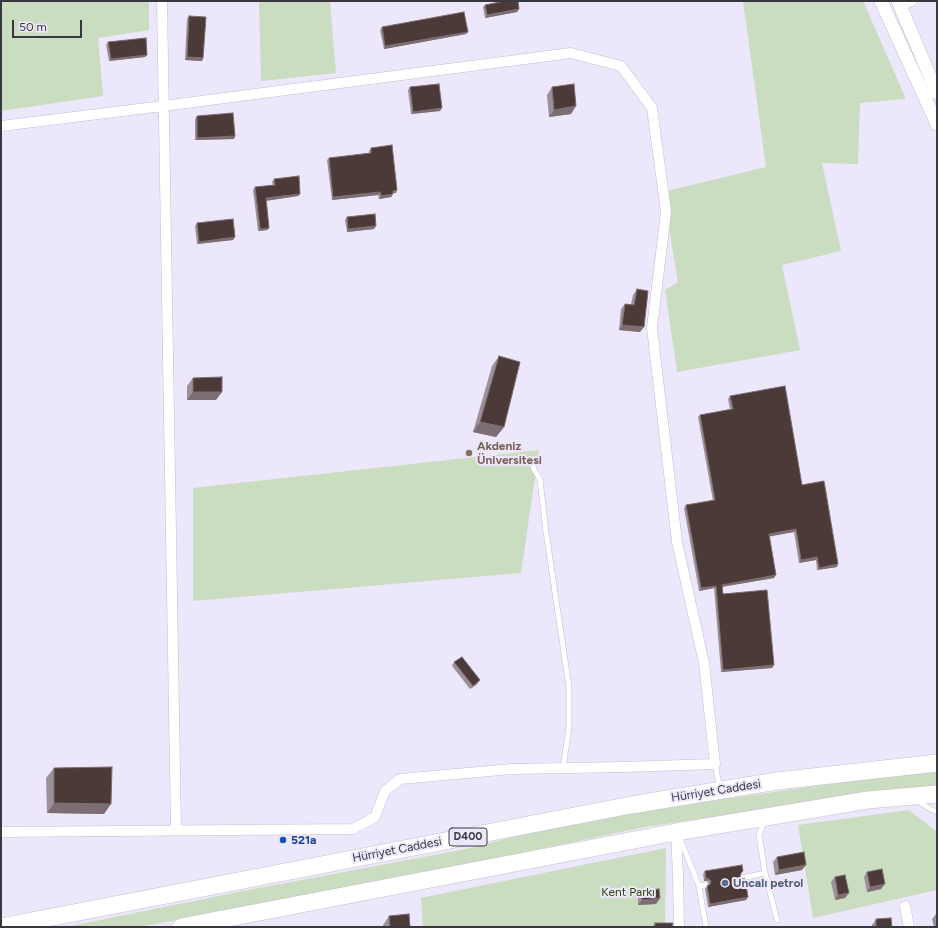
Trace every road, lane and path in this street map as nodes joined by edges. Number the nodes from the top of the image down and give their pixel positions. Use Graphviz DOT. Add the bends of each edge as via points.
graph roads {
  1 [pos="162,1"];
  2 [pos="881,1"];
  3 [pos="903,3"];
  4 [pos="937,93"];
  5 [pos="163,106"];
  6 [pos="937,124"];
  7 [pos="1,126"];
  8 [pos="533,467"];
  9 [pos="937,763"];
  10 [pos="715,764"];
  11 [pos="563,768"];
  12 [pos="720,790"];
  13 [pos="937,794"];
  14 [pos="910,796"];
  15 [pos="937,812"];
  16 [pos="766,817"];
  17 [pos="176,830"];
  18 [pos="1,832"];
  19 [pos="676,832"];
  20 [pos="765,873"];
  21 [pos="742,878"];
  22 [pos="905,906"];
  23 [pos="777,920"];
  24 [pos="214,924"];
  25 [pos="1,927"];
  26 [pos="181,927"];
  27 [pos="679,927"];
  28 [pos="706,927"];
  29 [pos="909,927"];
  1 -- 5 [label="street"];
  2 -- 6 [label="main road"];
  3 -- 4 [label="main road"];
  5 -- 7 [label="street"];
  5 -- 10 [label="street" via="571,53 621,66 652,108 666,212 652,328 677,542 704,662"];
  5 -- 17 [label="street"];
  8 -- 11 [label="lane" via="540,480 569,687 569,728"];
  9 -- 12 [label="highway, Hürriyet Caddesi / D400"];
  10 -- 11 [label="street"];
  10 -- 12 [label="lane"];
  11 -- 17 [label="street" via="512,769 400,779 384,791 374,817 353,829"];
  12 -- 25 [label="highway, Hürriyet Caddesi / D400"];
  13 -- 14 [label="highway"];
  14 -- 15 [label="lane"];
  14 -- 16 [label="highway" via="868,800"];
  16 -- 19 [label="highway"];
  16 -- 20 [label="lane" via="759,835"];
  17 -- 18 [label="street"];
  19 -- 24 [label="highway"];
  19 -- 27 [label="street"];
  19 -- 28 [label="lane" via="702,886"];
  20 -- 21 [label="lane"];
  20 -- 23 [label="lane"];
  22 -- 29 [label="street"];
  24 -- 26 [label="highway"];
}
